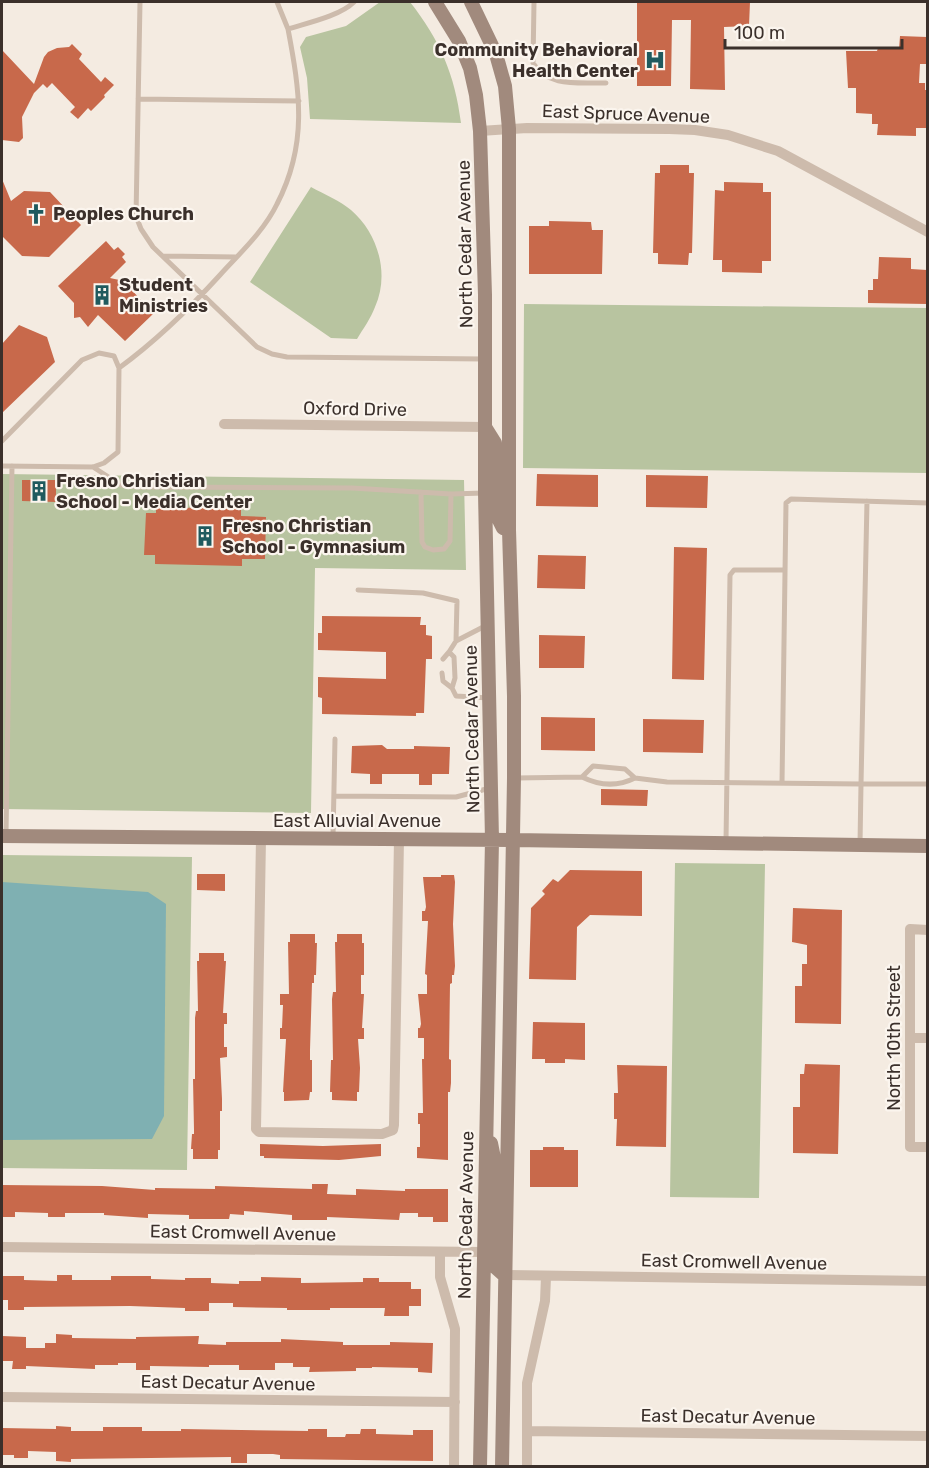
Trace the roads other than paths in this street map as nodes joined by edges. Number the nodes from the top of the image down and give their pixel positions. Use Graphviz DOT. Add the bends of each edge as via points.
graph roads {
  1 [pos="140,2"];
  2 [pos="277,2"];
  3 [pos="354,2"];
  4 [pos="435,2"];
  5 [pos="471,2"];
  6 [pos="534,2"];
  7 [pos="288,29"];
  8 [pos="606,83"];
  9 [pos="138,99"];
  10 [pos="299,101"];
  11 [pos="509,129"];
  12 [pos="480,131"];
  13 [pos="927,232"];
  14 [pos="162,256"];
  15 [pos="236,257"];
  16 [pos="203,294"];
  17 [pos="484,359"];
  18 [pos="118,368"];
  19 [pos="224,424"];
  20 [pos="485,427"];
  21 [pos="2,441"];
  22 [pos="2,466"];
  23 [pos="12,466"];
  24 [pos="93,467"];
  25 [pos="421,492"];
  26 [pos="486,493"];
  27 [pos="451,494"];
  28 [pos="867,501"];
  29 [pos="927,503"];
  30 [pos="509,530"];
  31 [pos="785,570"];
  32 [pos="358,590"];
  33 [pos="488,624"];
  34 [pos="456,641"];
  35 [pos="449,651"];
  36 [pos="443,659"];
  37 [pos="442,673"];
  38 [pos="452,688"];
  39 [pos="489,698"];
  40 [pos="335,739"];
  41 [pos="582,777"];
  42 [pos="514,778"];
  43 [pos="635,778"];
  44 [pos="726,783"];
  45 [pos="782,783"];
  46 [pos="861,784"];
  47 [pos="927,784"];
  48 [pos="491,788"];
  49 [pos="334,796"];
  50 [pos="4,836"];
  51 [pos="261,838"];
  52 [pos="333,838"];
  53 [pos="399,839"];
  54 [pos="492,840"];
  55 [pos="513,840"];
  56 [pos="726,843"];
  57 [pos="860,845"];
  58 [pos="927,846"];
  59 [pos="927,930"];
  60 [pos="911,1038"];
  61 [pos="927,1038"];
  62 [pos="485,1114"];
  63 [pos="927,1147"];
  64 [pos="2,1246"];
  65 [pos="440,1252"];
  66 [pos="483,1252"];
  67 [pos="504,1275"];
  68 [pos="546,1277"];
  69 [pos="927,1281"];
  70 [pos="2,1397"];
  71 [pos="455,1402"];
  72 [pos="527,1431"];
  73 [pos="927,1436"];
  74 [pos="454,1467"];
  75 [pos="480,1467"];
  76 [pos="502,1467"];
  77 [pos="527,1467"];
  1 -- 9 [label="lane"];
  2 -- 7 [label="lane"];
  3 -- 7 [label="lane"];
  4 -- 12 [label="main road, North Cedar Avenue" via="470,68"];
  5 -- 11 [label="main road" via="496,54 505,86"];
  6 -- 8 [label="lane" via="533,63 537,70 554,81"];
  7 -- 10 [label="lane"];
  9 -- 10 [label="lane"];
  9 -- 14 [label="lane" via="136,216"];
  10 -- 15 [label="lane" via="296,144 288,179 277,205"];
  11 -- 12 [label="street, East Spruce Avenue"];
  11 -- 13 [label="street, East Spruce Avenue" via="669,129 728,135 778,151"];
  11 -- 30 [label="main road"];
  12 -- 17 [label="main road, North Cedar Avenue"];
  14 -- 15 [label="lane"];
  14 -- 16 [label="lane"];
  15 -- 16 [label="lane"];
  16 -- 17 [label="lane" via="257,346 279,356"];
  16 -- 18 [label="lane" via="147,348"];
  17 -- 20 [label="main road, North Cedar Avenue"];
  18 -- 21 [label="lane" via="114,356 99,353 82,360"];
  18 -- 24 [label="lane" via="118,452"];
  19 -- 20 [label="street, Oxford Drive"];
  20 -- 26 [label="main road, North Cedar Avenue"];
  20 -- 30 [label="main road" via="495,443 497,516 503,528"];
  22 -- 23 [label="lane"];
  23 -- 24 [label="lane"];
  23 -- 50 [label="lane"];
  24 -- 25 [label="lane" via="121,485 138,488"];
  25 -- 27 [label="lane"];
  25 -- 27 [label="lane" via="422,542 433,550 444,549 450,541"];
  26 -- 27 [label="lane"];
  26 -- 33 [label="main road, North Cedar Avenue"];
  28 -- 29 [label="lane"];
  28 -- 31 [label="lane" via="791,499 786,503"];
  28 -- 46 [label="lane"];
  30 -- 42 [label="main road"];
  31 -- 44 [label="lane" via="734,570 730,575"];
  31 -- 45 [label="lane"];
  32 -- 34 [label="lane" via="423,593 457,601"];
  33 -- 34 [label="lane"];
  33 -- 39 [label="main road, North Cedar Avenue"];
  34 -- 35 [label="lane"];
  35 -- 36 [label="lane"];
  35 -- 38 [label="lane" via="454,657"];
  37 -- 38 [label="lane" via="443,681"];
  38 -- 39 [label="lane" via="456,696"];
  39 -- 48 [label="main road, North Cedar Avenue"];
  40 -- 49 [label="lane"];
  41 -- 42 [label="lane"];
  41 -- 43 [label="lane" via="612,784"];
  41 -- 43 [label="lane" via="593,766 613,766 625,768"];
  42 -- 55 [label="main road"];
  43 -- 44 [label="lane"];
  44 -- 45 [label="lane"];
  44 -- 56 [label="lane"];
  45 -- 46 [label="lane"];
  46 -- 47 [label="lane"];
  46 -- 57 [label="lane"];
  48 -- 49 [label="lane" via="456,797"];
  48 -- 54 [label="main road, North Cedar Avenue"];
  49 -- 52 [label="lane"];
  50 -- 51 [label="main road, East Alluvial Avenue"];
  51 -- 52 [label="main road, East Alluvial Avenue"];
  51 -- 53 [label="street" via="256,1129 382,1134 393,1130 394,1125"];
  52 -- 53 [label="main road, East Alluvial Avenue"];
  53 -- 54 [label="main road, East Alluvial Avenue"];
  54 -- 55 [label="main road, East Alluvial Avenue"];
  54 -- 62 [label="main road, North Cedar Avenue"];
  55 -- 56 [label="main road, East Alluvial Avenue"];
  55 -- 67 [label="main road"];
  56 -- 57 [label="main road, East Alluvial Avenue"];
  57 -- 58 [label="main road, East Alluvial Avenue"];
  59 -- 60 [label="street, North 10th Street" via="910,929"];
  60 -- 61 [label="street"];
  60 -- 63 [label="street, North 10th Street" via="910,1147"];
  62 -- 66 [label="main road, North Cedar Avenue"];
  62 -- 67 [label="main road" via="495,1163 493,1259"];
  64 -- 65 [label="street, East Cromwell Avenue"];
  65 -- 66 [label="street, East Cromwell Avenue"];
  65 -- 71 [label="street" via="440,1277 455,1329"];
  66 -- 75 [label="main road, North Cedar Avenue"];
  67 -- 68 [label="street, East Cromwell Avenue"];
  67 -- 76 [label="main road"];
  68 -- 69 [label="street, East Cromwell Avenue"];
  68 -- 72 [label="street" via="545,1300 527,1383"];
  70 -- 71 [label="street, East Decatur Avenue"];
  71 -- 74 [label="street"];
  72 -- 73 [label="street, East Decatur Avenue"];
  72 -- 77 [label="street"];
}
